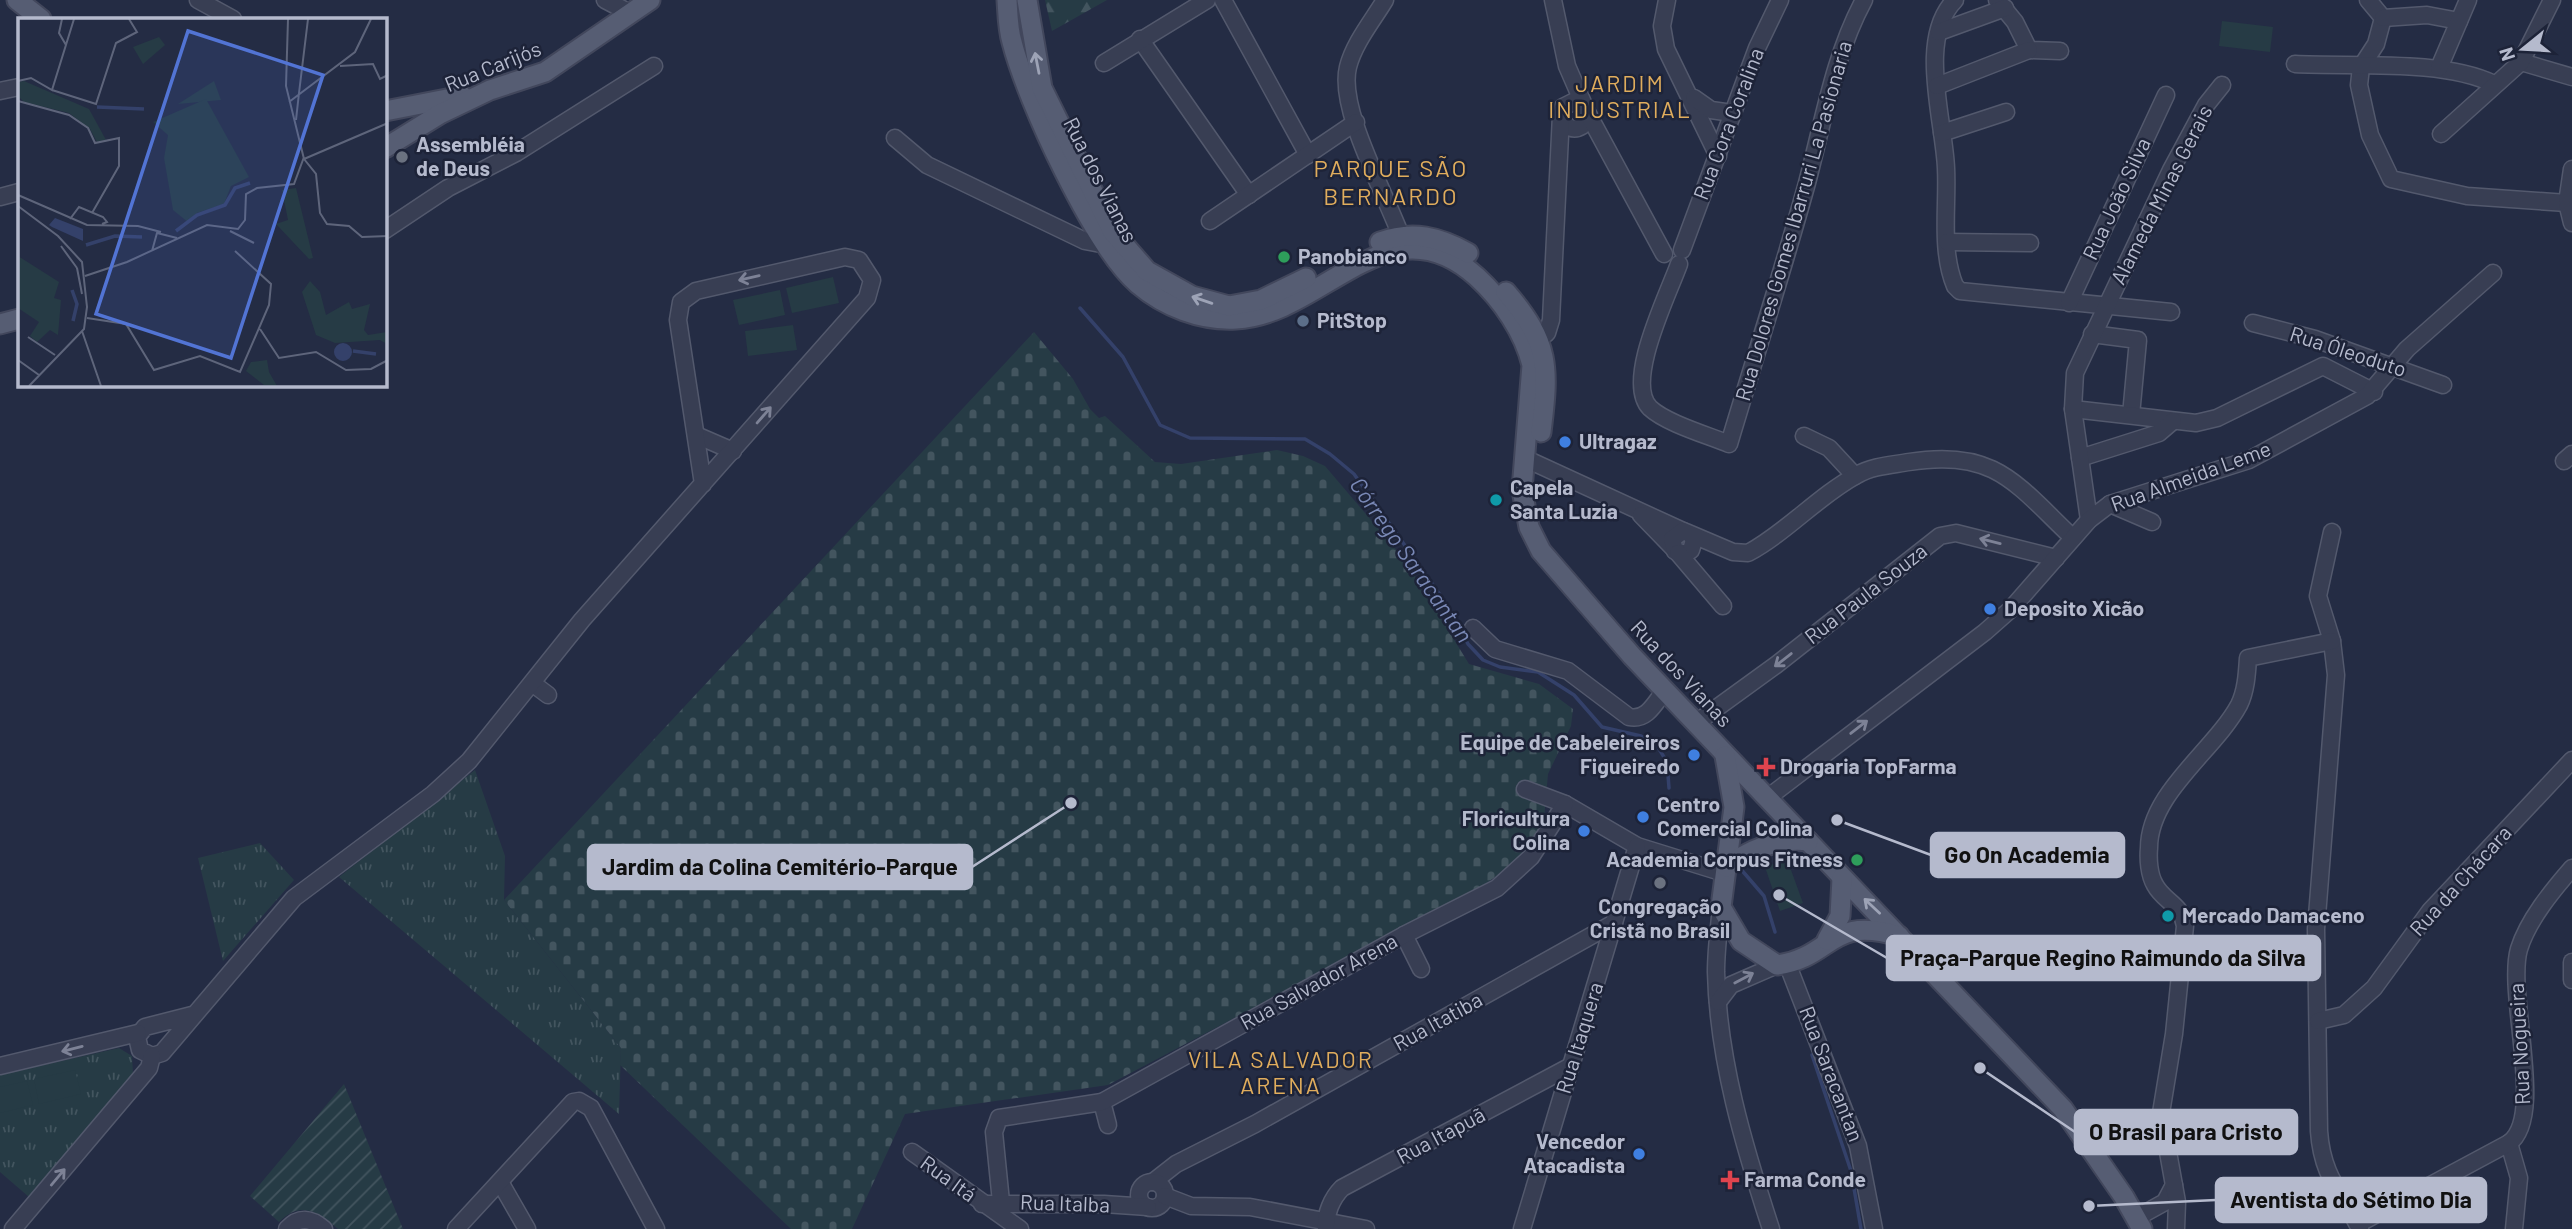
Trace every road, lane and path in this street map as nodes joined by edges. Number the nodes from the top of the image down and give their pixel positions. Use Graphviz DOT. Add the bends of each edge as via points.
graph roads {
  1 [pos="17,0"];
  2 [pos="198,0"];
  3 [pos="606,0"];
  4 [pos="650,0"];
  5 [pos="1007,0"];
  6 [pos="1027,0"];
  7 [pos="1207,0"];
  8 [pos="1223,0"];
  9 [pos="1385,0"];
  10 [pos="1553,0"];
  11 [pos="1667,0"];
  12 [pos="1780,0"];
  13 [pos="1864,0"];
  14 [pos="1955,0"];
  15 [pos="2468,0"];
  16 [pos="2552,0"];
  17 [pos="2001,4"];
  18 [pos="2379,8"];
  19 [pos="632,14"];
  20 [pos="40,18"];
  21 [pos="231,18"];
  22 [pos="2459,21"];
  23 [pos="1939,32"];
  24 [pos="1140,38"];
  25 [pos="2029,50"];
  26 [pos="2060,51"];
  27 [pos="2521,62"];
  28 [pos="1104,63"];
  29 [pos="2295,64"];
  30 [pos="654,66"];
  31 [pos="1567,66"];
  32 [pos="2361,67"];
  33 [pos="2439,68"];
  34 [pos="2572,77"];
  35 [pos="2494,84"];
  36 [pos="2222,85"];
  37 [pos="1937,86"];
  38 [pos="18,87"];
  39 [pos="490,90"];
  40 [pos="0,91"];
  41 [pos="1689,94"];
  42 [pos="2166,95"];
  43 [pos="1585,108"];
  44 [pos="388,110"];
  45 [pos="2006,112"];
  46 [pos="1732,113"];
  47 [pos="1568,119"];
  48 [pos="1356,122"];
  49 [pos="1942,133"];
  50 [pos="2441,134"];
  51 [pos="895,138"];
  52 [pos="390,145"];
  53 [pos="1608,151"];
  54 [pos="1308,155"];
  55 [pos="1718,156"];
  56 [pos="2572,169"];
  57 [pos="18,192"];
  58 [pos="1249,195"];
  59 [pos="0,197"];
  60 [pos="2567,203"];
  61 [pos="1210,220"];
  62 [pos="2572,223"];
  63 [pos="387,229"];
  64 [pos="1404,242"];
  65 [pos="1947,242"];
  66 [pos="2030,243"];
  67 [pos="1105,245"];
  68 [pos="1680,257"];
  69 [pos="2493,273"];
  70 [pos="2069,303"];
  71 [pos="2104,309"];
  72 [pos="2171,312"];
  73 [pos="18,319"];
  74 [pos="2253,323"];
  75 [pos="0,324"];
  76 [pos="2094,331"];
  77 [pos="1534,344"];
  78 [pos="1642,366"];
  79 [pos="2383,378"];
  80 [pos="2442,385"];
  81 [pos="2073,409"];
  82 [pos="2131,415"];
  83 [pos="2173,421"];
  84 [pos="696,435"];
  85 [pos="1804,436"];
  86 [pos="733,451"];
  87 [pos="2080,458"];
  88 [pos="1530,461"];
  89 [pos="1855,476"];
  90 [pos="703,484"];
  91 [pos="2110,504"];
  92 [pos="1637,511"];
  93 [pos="2089,520"];
  94 [pos="2152,522"];
  95 [pos="1686,533"];
  96 [pos="2332,533"];
  97 [pos="2073,538"];
  98 [pos="1676,551"];
  99 [pos="2056,558"];
  100 [pos="1723,606"];
  101 [pos="1473,628"];
  102 [pos="2332,641"];
  103 [pos="532,683"];
  104 [pos="1665,690"];
  105 [pos="548,695"];
  106 [pos="1696,723"];
  107 [pos="1725,755"];
  108 [pos="2572,760"];
  109 [pos="1525,789"];
  110 [pos="1766,799"];
  111 [pos="1565,804"];
  112 [pos="1808,841"];
  113 [pos="1637,846"];
  114 [pos="2572,868"];
  115 [pos="1725,870"];
  116 [pos="1842,878"];
  117 [pos="1721,907"];
  118 [pos="1614,923"];
  119 [pos="1404,935"];
  120 [pos="1901,937"];
  121 [pos="1827,940"];
  122 [pos="2572,962"];
  123 [pos="1782,964"];
  124 [pos="1422,969"];
  125 [pos="2572,980"];
  126 [pos="1718,1002"];
  127 [pos="192,1014"];
  128 [pos="2318,1021"];
  129 [pos="156,1026"];
  130 [pos="138,1033"];
  131 [pos="168,1044"];
  132 [pos="152,1056"];
  133 [pos="0,1066"];
  134 [pos="1572,1066"];
  135 [pos="1102,1102"];
  136 [pos="1108,1125"];
  137 [pos="2509,1143"];
  138 [pos="912,1152"];
  139 [pos="500,1182"];
  140 [pos="1148,1184"];
  141 [pos="2174,1185"];
  142 [pos="1001,1202"];
  143 [pos="1031,1203"];
  144 [pos="982,1204"];
  145 [pos="1104,1204"];
  146 [pos="1157,1204"];
  147 [pos="2144,1219"];
  148 [pos="1326,1225"];
  149 [pos="2359,1227"];
  150 [pos="1019,1228"];
  151 [pos="13,1229"];
  152 [pos="287,1229"];
  153 [pos="324,1229"];
  154 [pos="456,1229"];
  155 [pos="527,1229"];
  156 [pos="656,1229"];
  157 [pos="1366,1229"];
  158 [pos="1522,1229"];
  159 [pos="1771,1229"];
  160 [pos="1874,1229"];
  161 [pos="2175,1229"];
  162 [pos="2514,1229"];
  1 -- 20 [label="main road"];
  2 -- 21 [label="street"];
  3 -- 19 [label="street"];
  4 -- 19 [label="main road, Rua Carijós"];
  5 -- 67 [label="main road, Rua dos Vianas" via="1018,65 1060,161"];
  64 -- 6 [label="main road, Rua dos Vianas, one-way" via="1373,244 1245,304 1213,303 1167,285 1125,248 1089,186 1042,88"];
  7 -- 24 [label="street"];
  8 -- 54 [label="street"];
  9 -- 48 [label="street" via="1348,66"];
  10 -- 31 [label="street"];
  11 -- 41 [label="street" via="1662,36"];
  12 -- 46 [label="street, Rua Cora Coralina"];
  13 -- 78 [label="street, Rua Dolores Gomes Ibarruri La Pasionaria" via="1842,54 1729,444 1651,409 1641,392"];
  14 -- 23 [label="street"];
  15 -- 22 [label="street"];
  16 -- 27 [label="street"];
  17 -- 23 [label="street"];
  17 -- 25 [label="street"];
  18 -- 22 [label="street"];
  18 -- 32 [label="street" via="2376,44"];
  19 -- 39 [label="main road, Rua Carijós" via="545,72"];
  22 -- 33 [label="street"];
  23 -- 37 [label="street"];
  24 -- 28 [label="street"];
  24 -- 58 [label="street"];
  25 -- 26 [label="street"];
  25 -- 37 [label="street"];
  27 -- 34 [label="street"];
  27 -- 35 [label="street"];
  29 -- 32 [label="street"];
  30 -- 63 [label="street"];
  31 -- 43 [label="street"];
  31 -- 47 [label="street"];
  32 -- 33 [label="street"];
  32 -- 60 [label="street" via="2359,85 2367,124 2391,179 2467,196"];
  33 -- 35 [label="street"];
  35 -- 50 [label="street"];
  36 -- 71 [label="street, Alameda Minas Gerais" via="2171,170"];
  37 -- 49 [label="street"];
  38 -- 40 [label="street"];
  39 -- 44 [label="main road"];
  39 -- 52 [label="main road, Rua Carijós"];
  41 -- 46 [label="street" via="1710,110"];
  41 -- 55 [label="street"];
  42 -- 70 [label="street, Rua João Silva"];
  43 -- 47 [label="street" via="1575,101"];
  43 -- 47 [label="street" via="1585,123"];
  43 -- 53 [label="street"];
  44 -- 52 [label="main road"];
  45 -- 49 [label="street"];
  46 -- 55 [label="street, Rua Cora Coralina"];
  47 -- 53 [label="street"];
  47 -- 77 [label="street" via="1558,157 1551,320 1547,333"];
  48 -- 54 [label="street"];
  48 -- 64 [label="street"];
  49 -- 65 [label="street"];
  51 -- 67 [label="street" via="926,165 1085,241"];
  53 -- 68 [label="street" via="1664,254 1673,247"];
  54 -- 58 [label="street"];
  55 -- 68 [label="street, Rua Cora Coralina"];
  56 -- 60 [label="street"];
  57 -- 59 [label="street"];
  58 -- 61 [label="street"];
  60 -- 62 [label="street"];
  64 -- 67 [label="main road, Rua dos Vianas" via="1273,310 1234,320 1207,318 1167,303 1139,285"];
  64 -- 77 [label="main road, Rua dos Vianas" via="1426,235 1468,253 1520,307"];
  65 -- 66 [label="street"];
  65 -- 70 [label="street" via="1953,280 1960,291"];
  68 -- 78 [label="street, Rua Cora Coralina"];
  69 -- 79 [label="street, Rua Almeida Leme"];
  70 -- 71 [label="street"];
  71 -- 72 [label="street"];
  71 -- 76 [label="street, Alameda Minas Gerais"];
  73 -- 75 [label="main road"];
  74 -- 79 [label="street, Rua Óleoduto" via="2315,339"];
  76 -- 81 [label="street, Alameda Minas Gerais" via="2074,373"];
  76 -- 82 [label="street" via="2138,340"];
  77 -- 88 [label="main road, Rua dos Vianas" via="1546,364 1546,383"];
  79 -- 80 [label="street, Rua Óleoduto"];
  79 -- 83 [label="street" via="2317,367 2217,418 2196,424"];
  79 -- 91 [label="street, Rua Almeida Leme" via="2249,460"];
  81 -- 82 [label="street"];
  81 -- 87 [label="street, Alameda Minas Gerais"];
  82 -- 83 [label="street"];
  83 -- 87 [label="street" via="2159,433"];
  84 -- 86 [label="street"];
  86 -- 84 [label="street, one-way" via="867,298 872,280 859,260 845,257 816,263 687,296 678,320"];
  84 -- 90 [label="street"];
  85 -- 89 [label="street" via="1829,448"];
  86 -- 90 [label="street"];
  87 -- 93 [label="street, Alameda Minas Gerais"];
  88 -- 92 [label="street"];
  88 -- 104 [label="main road, Rua dos Vianas" via="1535,508 1551,563"];
  89 -- 95 [label="street" via="1748,553"];
  89 -- 97 [label="street" via="1923,460 1977,461 2021,488"];
  90 -- 103 [label="street"];
  91 -- 93 [label="street, Rua Almeida Leme"];
  91 -- 94 [label="street"];
  92 -- 95 [label="street"];
  92 -- 98 [label="street"];
  93 -- 97 [label="street, Rua Almeida Leme"];
  95 -- 98 [label="street" via="1694,540 1691,550"];
  96 -- 102 [label="street" via="2319,585"];
  97 -- 99 [label="street, Rua Almeida Leme"];
  98 -- 100 [label="street"];
  99 -- 106 [label="street, Rua Paula Souza, one-way" via="1956,533 1940,536"];
  110 -- 99 [label="street, Rua Almeida Leme, one-way" via="1994,624"];
  101 -- 104 [label="street" via="1495,649 1568,671 1629,717 1647,713"];
  102 -- 128 [label="street" via="2335,704 2316,929"];
  102 -- 141 [label="street" via="2248,658 2239,705 2177,784 2151,832 2155,885 2180,909 2185,926 2161,1113"];
  103 -- 105 [label="street"];
  103 -- 127 [label="street" via="450,780 294,898"];
  104 -- 106 [label="main road, Rua dos Vianas"];
  106 -- 107 [label="main road, Rua dos Vianas"];
  107 -- 110 [label="main road"];
  107 -- 115 [label="main road, Rua dos Vianas" via="1734,807"];
  108 -- 128 [label="street, Rua da Chácara" via="2430,911 2374,988 2344,1015"];
  109 -- 111 [label="street"];
  110 -- 112 [label="main road"];
  111 -- 113 [label="street"];
  111 -- 119 [label="street, Rua Salvador Arena" via="1531,857 1510,878"];
  112 -- 115 [label="main road" via="1762,846"];
  112 -- 116 [label="main road"];
  113 -- 115 [label="street"];
  113 -- 118 [label="street, Rua Itaquera"];
  114 -- 137 [label="street, Rua Nogueira" via="2553,889 2519,949 2516,981 2524,1113 2521,1132"];
  115 -- 117 [label="main road, Rua dos Vianas"];
  120 -- 116 [label="main road, one-way"];
  116 -- 121 [label="main road" via="1840,916"];
  117 -- 123 [label="main road" via="1741,941"];
  117 -- 126 [label="street, Rua dos Vianas"];
  118 -- 134 [label="street, Rua Itaquera"];
  118 -- 140 [label="street, Rua Itatiba" via="1176,1164"];
  119 -- 124 [label="street"];
  119 -- 135 [label="street, Rua Salvador Arena"];
  120 -- 121 [label="main road" via="1871,929"];
  120 -- 147 [label="main road" via="2063,1109"];
  121 -- 123 [label="main road" via="1815,951"];
  122 -- 125 [label="street"];
  126 -- 123 [label="street, one-way" via="1731,985"];
  123 -- 160 [label="street, Rua Saracantan" via="1858,1146"];
  126 -- 159 [label="street, Rua dos Vianas" via="1737,1119"];
  127 -- 129 [label="street"];
  127 -- 131 [label="street"];
  128 -- 149 [label="street" via="2320,1152 2329,1180"];
  129 -- 130 [label="street"];
  129 -- 131 [label="street" via="164,1031"];
  130 -- 132 [label="street" via="140,1050"];
  130 -- 133 [label="street, one-way"];
  131 -- 132 [label="street" via="162,1053"];
  151 -- 132 [label="street, one-way" via="149,1068"];
  134 -- 148 [label="street, Rua Itapuã" via="1342,1188"];
  134 -- 158 [label="street, Rua Itaquera"];
  135 -- 136 [label="street"];
  135 -- 142 [label="street, Rua Salvador Arena" via="999,1118 994,1132"];
  137 -- 149 [label="street"];
  137 -- 162 [label="street" via="2519,1178"];
  138 -- 144 [label="street, Rua Itá"];
  139 -- 154 [label="street"];
  139 -- 155 [label="street"];
  139 -- 156 [label="street" via="573,1102 579,1101 591,1108"];
  140 -- 145 [label="street, Rua Itatiba"];
  140 -- 146 [label="street" via="1161,1186"];
  140 -- 146 [label="street" via="1139,1198"];
  141 -- 147 [label="street" via="2167,1200"];
  141 -- 161 [label="street"];
  142 -- 143 [label="street, Rua Italba"];
  142 -- 144 [label="street, Rua Italba"];
  143 -- 145 [label="street, Rua Italba"];
  143 -- 150 [label="street"];
  144 -- 150 [label="street, Rua Itá"];
  145 -- 146 [label="street, Rua Italba"];
  146 -- 148 [label="street" via="1250,1207"];
  147 -- 161 [label="street" via="2168,1216"];
  148 -- 157 [label="street"];
  152 -- 153 [label="street" via="305,1219"];
}
